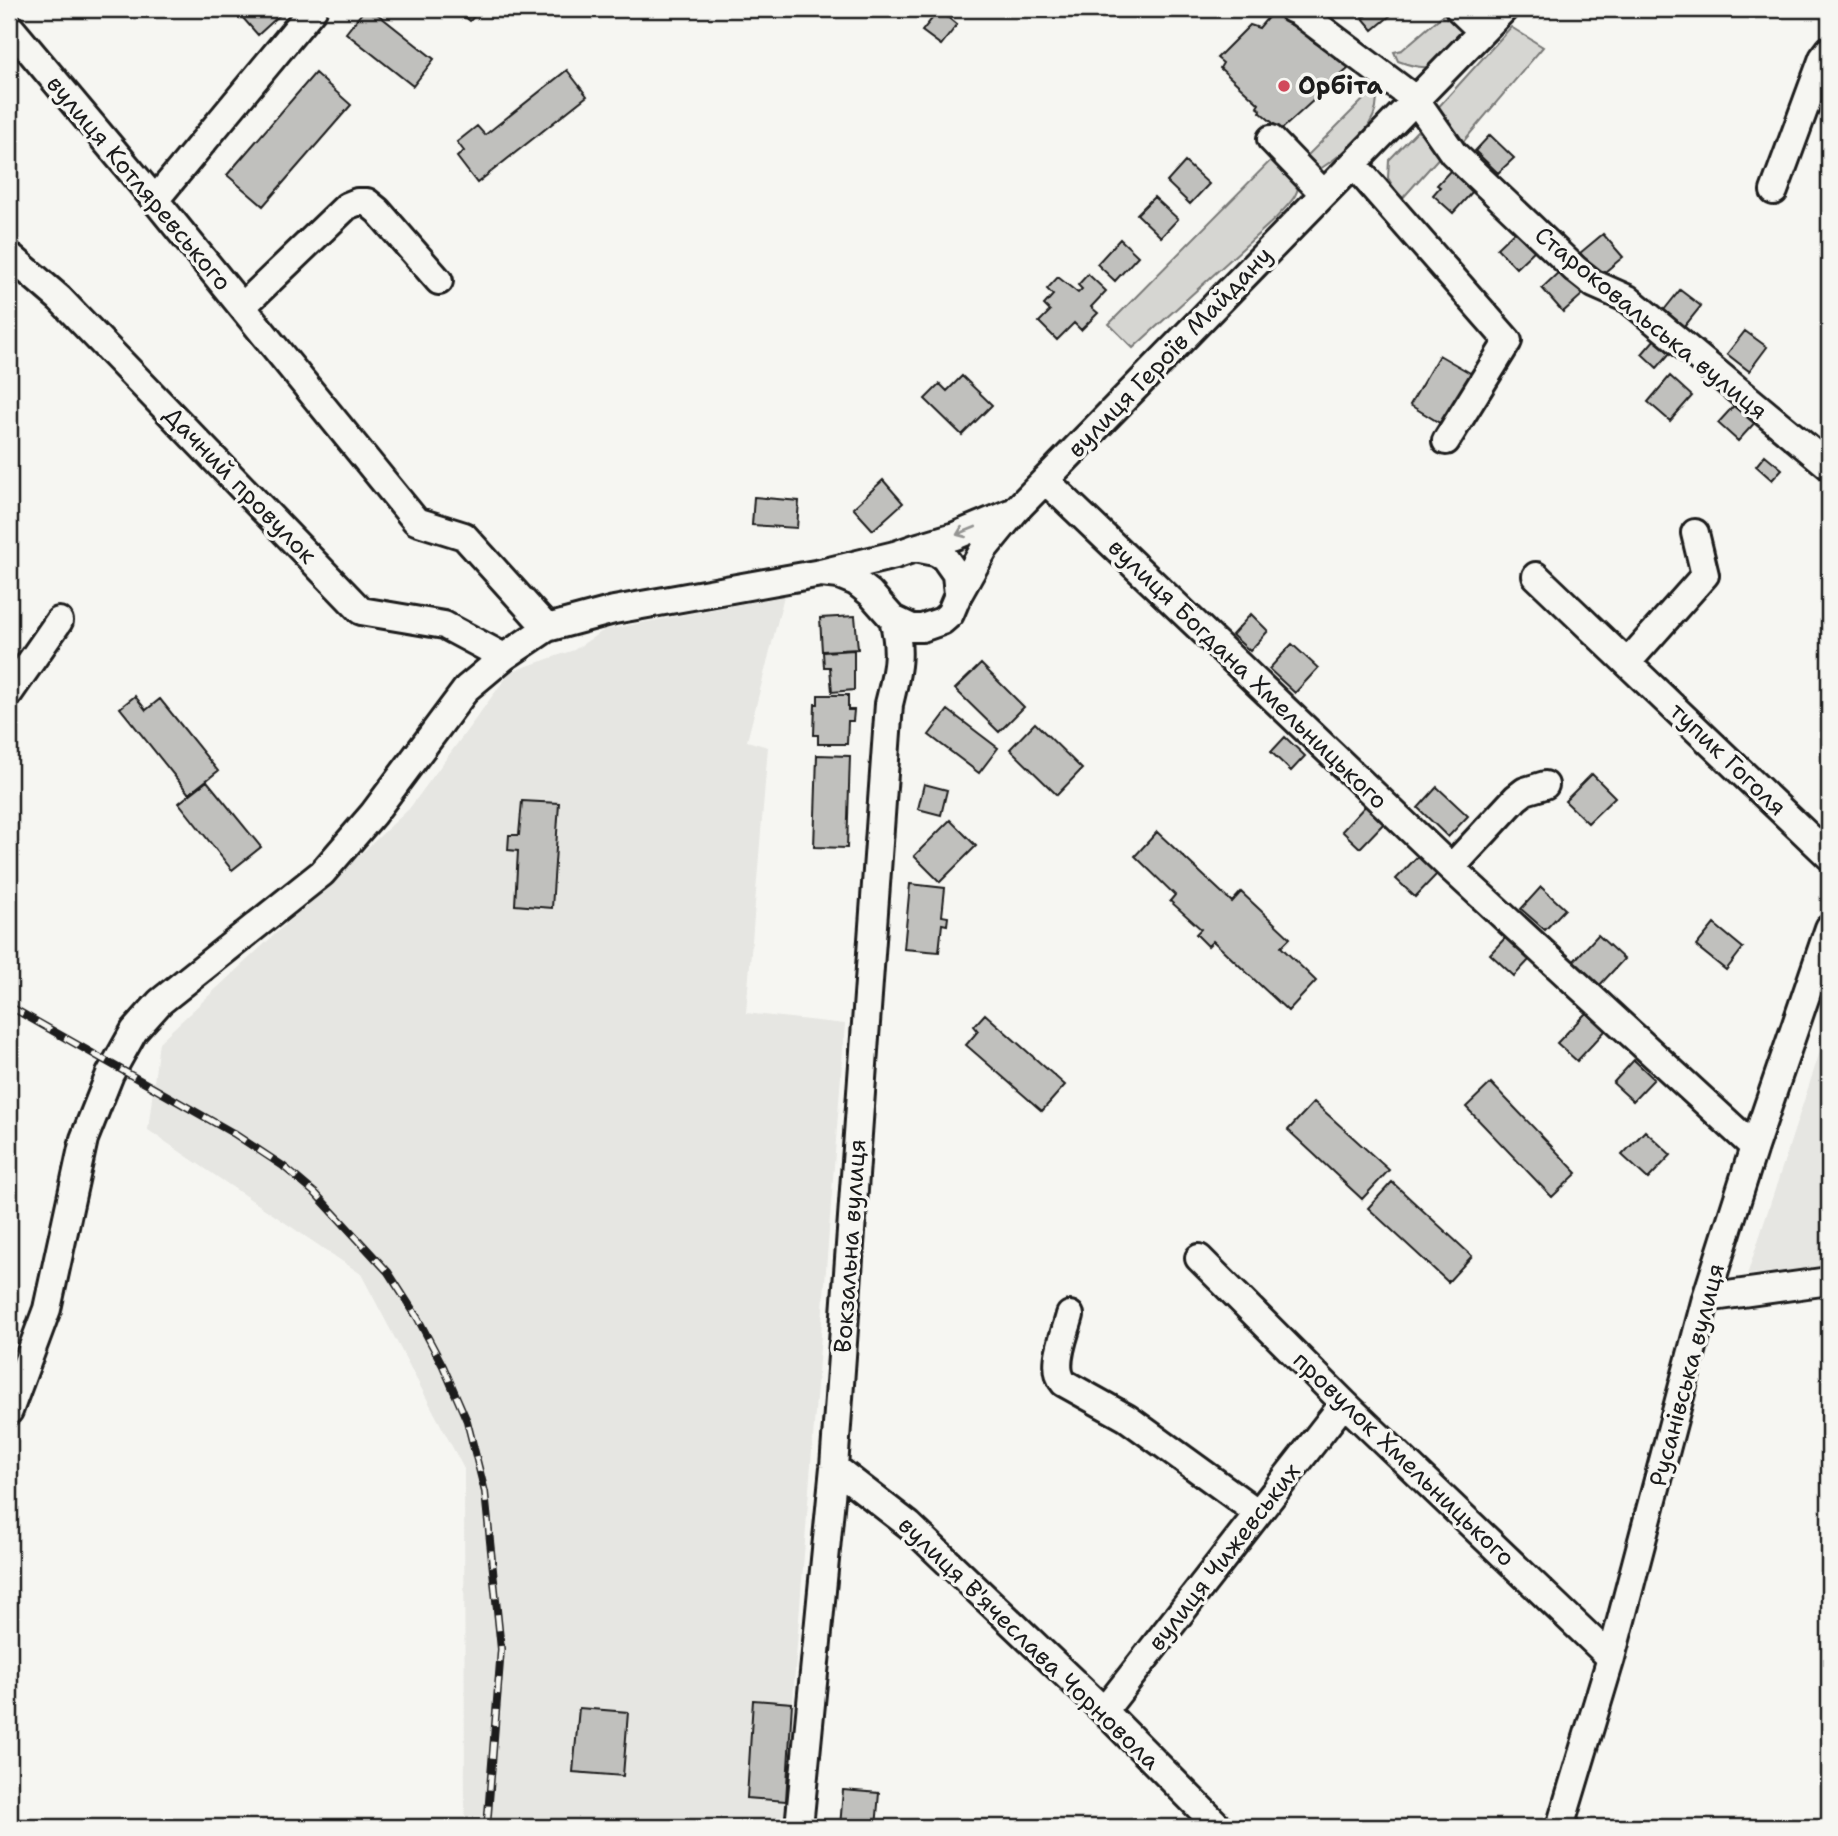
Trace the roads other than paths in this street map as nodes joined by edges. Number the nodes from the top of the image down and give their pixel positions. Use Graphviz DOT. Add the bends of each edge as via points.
graph roads {
  1 [pos="313,9"];
  2 [pos="1292,9"];
  3 [pos="1460,9"];
  4 [pos="1503,9"];
  5 [pos="9,26"];
  6 [pos="1482,31"];
  7 [pos="1829,50"];
  8 [pos="1416,100"];
  9 [pos="1271,139"];
  10 [pos="1353,164"];
  11 [pos="1774,191"];
  12 [pos="1324,194"];
  13 [pos="155,200"];
  14 [pos="9,255"];
  15 [pos="439,281"];
  16 [pos="242,307"];
  17 [pos="1446,441"];
  18 [pos="1829,466"];
  19 [pos="1045,480"];
  20 [pos="1015,511"];
  21 [pos="1695,533"];
  22 [pos="905,552"];
  23 [pos="821,573"];
  24 [pos="1536,576"];
  25 [pos="958,595"];
  26 [pos="889,615"];
  27 [pos="59,621"];
  28 [pos="933,626"];
  29 [pos="547,628"];
  30 [pos="504,657"];
  31 [pos="1627,663"];
  32 [pos="899,665"];
  33 [pos="9,693"];
  34 [pos="1545,785"];
  35 [pos="1829,856"];
  36 [pos="1451,867"];
  37 [pos="1829,928"];
  38 [pos="1754,1147"];
  39 [pos="1199,1258"];
  40 [pos="1829,1281"];
  41 [pos="1706,1298"];
  42 [pos="1070,1315"];
  43 [pos="1345,1403"];
  44 [pos="9,1411"];
  45 [pos="834,1467"];
  46 [pos="1258,1513"];
  47 [pos="1611,1658"];
  48 [pos="1104,1712"];
  49 [pos="799,1827"];
  50 [pos="1219,1827"];
  51 [pos="1560,1827"];
  1 -- 13 [label="street"];
  2 -- 8 [label="street, Староковальська вулиця"];
  3 -- 6 [label="street"];
  4 -- 6 [label="street, вулиця Героїв Майдану"];
  5 -- 13 [label="street, вулиця Котляревського"];
  6 -- 8 [label="street, вулиця Героїв Майдану"];
  7 -- 11 [label="street"];
  8 -- 10 [label="street, вулиця Героїв Майдану"];
  8 -- 18 [label="street, Староковальська вулиця" via="1452,153 1575,269 1594,284 1628,299"];
  9 -- 12 [label="street"];
  10 -- 12 [label="street, вулиця Героїв Майдану"];
  10 -- 17 [label="street" via="1508,341"];
  12 -- 19 [label="street, вулиця Героїв Майдану"];
  13 -- 16 [label="street, вулиця Котляревського"];
  14 -- 30 [label="street, Дачний провулок" via="59,298 361,611 444,625"];
  15 -- 16 [label="street, вулиця Котляревського" via="378,211 367,202 357,202 347,206"];
  16 -- 29 [label="street, вулиця Котляревського" via="416,521 464,536"];
  19 -- 20 [label="street, вулиця Героїв Майдану"];
  19 -- 36 [label="street, вулиця Богдана Хмельницького"];
  20 -- 22 [label="street, вулиця Героїв Майдану, one-way"];
  20 -- 25 [label="street, вулиця Героїв Майдану" via="984,549"];
  21 -- 31 [label="street" via="1705,575"];
  22 -- 23 [label="street, вулиця Героїв Майдану"];
  22 -- 25 [label="street" via="925,548 944,557 956,574"];
  22 -- 26 [label="street" via="882,571 879,581 881,602"];
  23 -- 26 [label="street, вулиця Героїв Майдану" via="856,582"];
  23 -- 29 [label="street, вулиця Героїв Майдану" via="614,610"];
  24 -- 31 [label="street, тупик Гоголя"];
  25 -- 28 [label="street, вулиця Героїв Майдану" via="950,614"];
  26 -- 28 [label="street" via="912,628"];
  26 -- 32 [label="street, Вокзальна вулиця" via="899,645"];
  27 -- 33 [label="street"];
  28 -- 32 [label="street, Вокзальна вулиця"];
  29 -- 30 [label="street, вулиця Героїв Майдану"];
  30 -- 44 [label="street, вулиця Героїв Майдану" via="467,688 373,814 322,873 160,1002 134,1031 110,1074 84,1139 47,1309"];
  31 -- 35 [label="street, тупик Гоголя"];
  32 -- 45 [label="street, Вокзальна вулиця" via="889,704"];
  34 -- 36 [label="street" via="1516,798"];
  36 -- 38 [label="street, вулиця Богдана Хмельницького"];
  37 -- 38 [label="street, Русанівська вулиця"];
  38 -- 41 [label="street, Русанівська вулиця"];
  39 -- 43 [label="street, провулок Хмельницького"];
  40 -- 41 [label="street"];
  41 -- 47 [label="street, Русанівська вулиця"];
  42 -- 46 [label="street" via="1058,1365 1064,1383 1127,1418"];
  43 -- 46 [label="street, вулиця Чижевських"];
  43 -- 47 [label="street, провулок Хмельницького"];
  45 -- 48 [label="street, вулиця В'ячеслава Чорновола" via="909,1525"];
  45 -- 49 [label="street, Вокзальна вулиця"];
  46 -- 48 [label="street, вулиця Чижевських"];
  47 -- 51 [label="street, Русанівська вулиця"];
  48 -- 50 [label="street, вулиця В'ячеслава Чорновола"];
}
